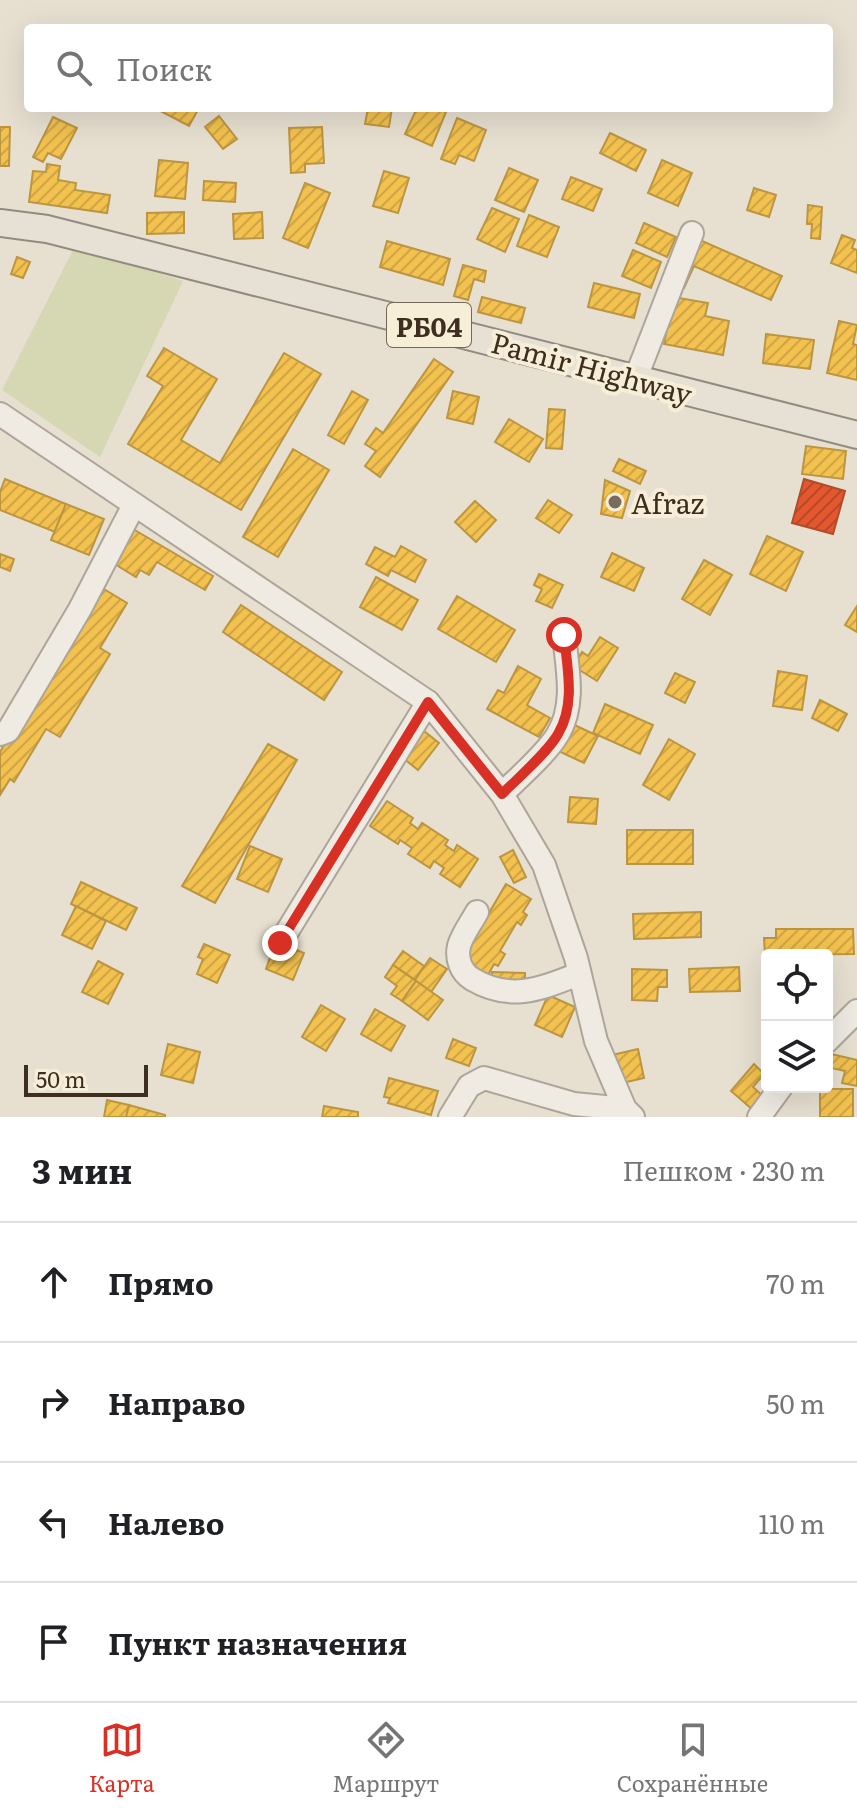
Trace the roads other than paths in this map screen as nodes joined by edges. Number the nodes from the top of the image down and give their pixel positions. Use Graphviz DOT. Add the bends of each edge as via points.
graph roads {
  1 [pos="0,223"];
  2 [pos="692,233"];
  3 [pos="635,380"];
  4 [pos="0,414"];
  5 [pos="857,435"];
  6 [pos="134,505"];
  7 [pos="564,635"];
  8 [pos="428,702"];
  9 [pos="0,734"];
  10 [pos="502,794"];
  11 [pos="477,912"];
  12 [pos="280,943"];
  13 [pos="579,974"];
  14 [pos="857,1011"];
  15 [pos="833,1035"];
  16 [pos="777,1093"];
  17 [pos="629,1113"];
  18 [pos="450,1117"];
  19 [pos="759,1117"];
  1 -- 3 [label="main road, Pamir Highway / РБ04" via="78,236"];
  2 -- 3 [label="street"];
  3 -- 5 [label="main road, Pamir Highway / РБ04"];
  4 -- 6 [label="street"];
  6 -- 8 [label="street"];
  6 -- 9 [label="street" via="80,609 8,731"];
  7 -- 10 [label="street" via="569,686 558,735"];
  8 -- 10 [label="street"];
  8 -- 12 [label="street"];
  10 -- 13 [label="street" via="544,865"];
  11 -- 13 [label="street" via="459,944 465,975 508,993"];
  13 -- 17 [label="street" via="596,1041"];
  14 -- 15 [label="street"];
  16 -- 19 [label="street"];
  17 -- 18 [label="street" via="574,1104 484,1078 469,1086"];
}
